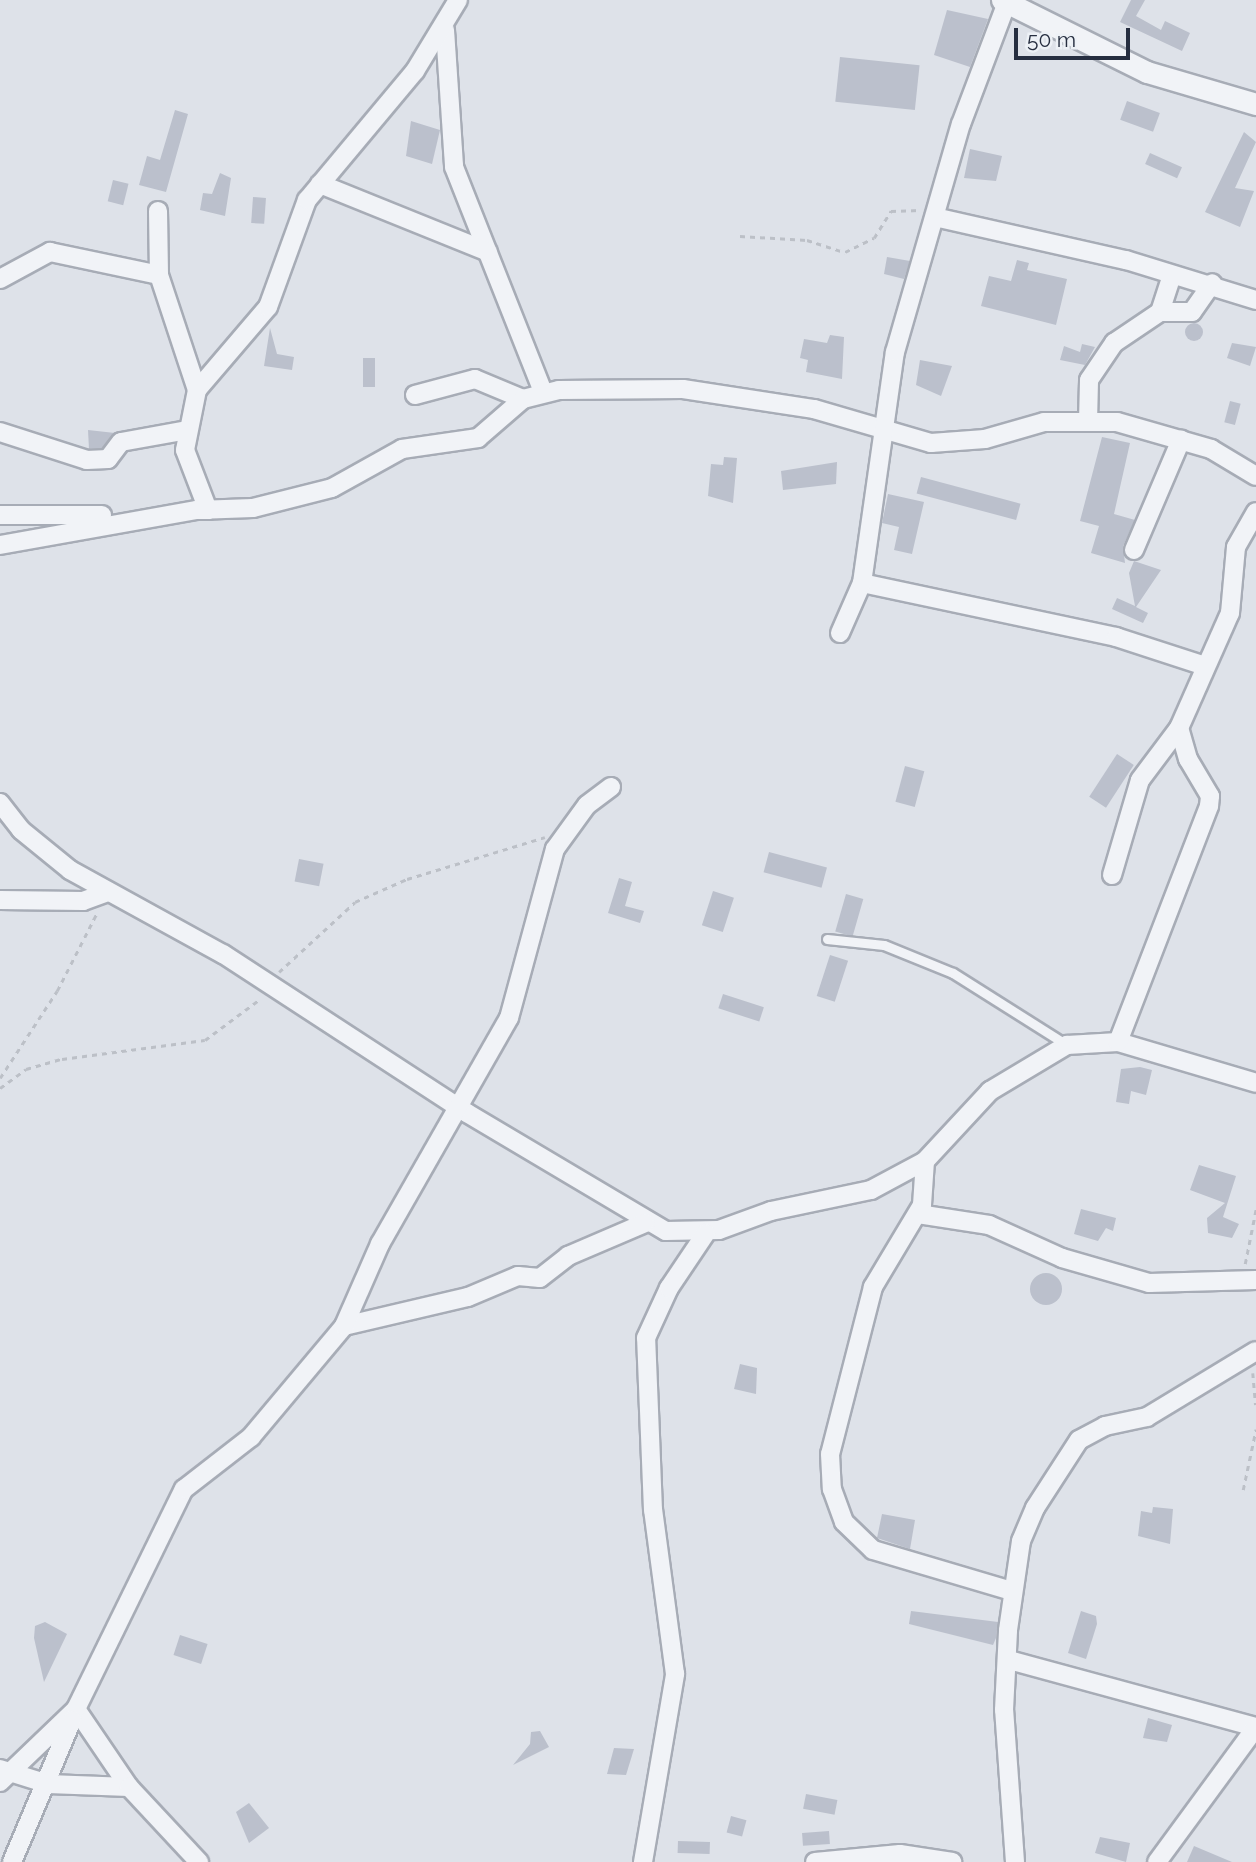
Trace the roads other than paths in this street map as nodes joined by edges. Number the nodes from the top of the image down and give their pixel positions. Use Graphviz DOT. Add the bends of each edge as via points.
graph roads {
  1 [pos="458,0"];
  2 [pos="1004,1"];
  3 [pos="445,30"];
  4 [pos="1256,104"];
  5 [pos="320,184"];
  6 [pos="158,211"];
  7 [pos="939,216"];
  8 [pos="488,252"];
  9 [pos="159,275"];
  10 [pos="1172,276"];
  11 [pos="0,279"];
  12 [pos="1212,283"];
  13 [pos="1256,300"];
  14 [pos="1160,313"];
  15 [pos="197,390"];
  16 [pos="543,392"];
  17 [pos="415,395"];
  18 [pos="523,399"];
  19 [pos="1088,422"];
  20 [pos="882,428"];
  21 [pos="187,430"];
  22 [pos="0,432"];
  23 [pos="1181,440"];
  24 [pos="1256,476"];
  25 [pos="201,510"];
  26 [pos="1256,512"];
  27 [pos="0,515"];
  28 [pos="0,545"];
  29 [pos="1134,550"];
  30 [pos="862,583"];
  31 [pos="840,633"];
  32 [pos="1205,666"];
  33 [pos="1179,728"];
  34 [pos="611,787"];
  35 [pos="0,803"];
  36 [pos="1112,876"];
  37 [pos="108,891"];
  38 [pos="0,900"];
  39 [pos="827,939"];
  40 [pos="1118,1042"];
  41 [pos="1067,1045"];
  42 [pos="1256,1083"];
  43 [pos="459,1108"];
  44 [pos="925,1161"];
  45 [pos="918,1214"];
  46 [pos="645,1223"];
  47 [pos="706,1233"];
  48 [pos="1256,1280"];
  49 [pos="344,1326"];
  50 [pos="1256,1351"];
  51 [pos="1011,1591"];
  52 [pos="1009,1660"];
  53 [pos="76,1709"];
  54 [pos="1256,1727"];
  55 [pos="3,1774"];
  56 [pos="48,1784"];
  57 [pos="130,1787"];
  58 [pos="12,1862"];
  59 [pos="199,1862"];
  60 [pos="643,1862"];
  61 [pos="815,1862"];
  62 [pos="952,1862"];
  63 [pos="1015,1862"];
  64 [pos="1157,1862"];
  1 -- 3 [label="street"];
  2 -- 4 [label="street" via="1147,72"];
  2 -- 7 [label="street" via="961,124"];
  3 -- 5 [label="street"];
  3 -- 8 [label="street" via="454,167"];
  5 -- 8 [label="street"];
  5 -- 15 [label="street" via="300,211 268,307"];
  6 -- 9 [label="street"];
  7 -- 10 [label="street"];
  7 -- 20 [label="street" via="895,352"];
  8 -- 16 [label="street"];
  9 -- 11 [label="street" via="50,252"];
  9 -- 15 [label="street"];
  10 -- 12 [label="street"];
  10 -- 14 [label="street"];
  12 -- 13 [label="street"];
  12 -- 14 [label="street" via="1192,312"];
  14 -- 19 [label="street" via="1114,343 1089,380"];
  15 -- 21 [label="street"];
  16 -- 18 [label="street"];
  16 -- 20 [label="street" via="683,389 814,409"];
  17 -- 18 [label="street" via="475,379"];
  18 -- 25 [label="street" via="478,438 402,449 332,488 253,508"];
  19 -- 20 [label="street" via="1044,422 958,444 931,443"];
  19 -- 23 [label="street" via="1117,422"];
  20 -- 30 [label="street"];
  21 -- 22 [label="street" via="121,442 108,459 87,460"];
  21 -- 25 [label="street" via="187,464"];
  23 -- 24 [label="street"];
  23 -- 29 [label="street"];
  25 -- 27 [label="street"];
  25 -- 28 [label="street"];
  26 -- 32 [label="street" via="1236,547 1230,614"];
  30 -- 31 [label="street"];
  30 -- 32 [label="street" via="1116,637"];
  32 -- 33 [label="street"];
  33 -- 36 [label="street" via="1140,780"];
  33 -- 40 [label="street" via="1188,760 1210,796 1209,806"];
  34 -- 43 [label="street" via="568,829 545,872 519,996"];
  35 -- 37 [label="street" via="30,838"];
  37 -- 38 [label="street" via="83,901"];
  37 -- 43 [label="street" via="270,986"];
  39 -- 41 [label="lane" via="884,944 953,973"];
  40 -- 41 [label="street"];
  40 -- 42 [label="street"];
  41 -- 44 [label="street" via="990,1091"];
  43 -- 46 [label="street"];
  43 -- 49 [label="street" via="380,1244"];
  44 -- 45 [label="street"];
  44 -- 47 [label="street" via="857,1195 771,1211"];
  45 -- 48 [label="street" via="989,1225 1062,1258 1149,1283"];
  45 -- 51 [label="street" via="873,1287 830,1454 832,1489 844,1522 873,1550"];
  46 -- 47 [label="street"];
  46 -- 49 [label="street" via="568,1256 540,1278 518,1276 468,1297"];
  47 -- 60 [label="street" via="669,1288 646,1338 653,1510 674,1674"];
  49 -- 53 [label="street" via="251,1437 184,1489"];
  50 -- 51 [label="street" via="1147,1417 1105,1426 1079,1440 1035,1508"];
  51 -- 52 [label="street"];
  52 -- 54 [label="street"];
  52 -- 63 [label="street" via="1004,1710"];
  53 -- 55 [label="street"];
  53 -- 56 [label="street"];
  53 -- 57 [label="street"];
  54 -- 64 [label="street"];
  55 -- 56 [label="street"];
  56 -- 57 [label="street"];
  56 -- 58 [label="street"];
  57 -- 59 [label="street"];
  61 -- 62 [label="street" via="900,1854"];
}
